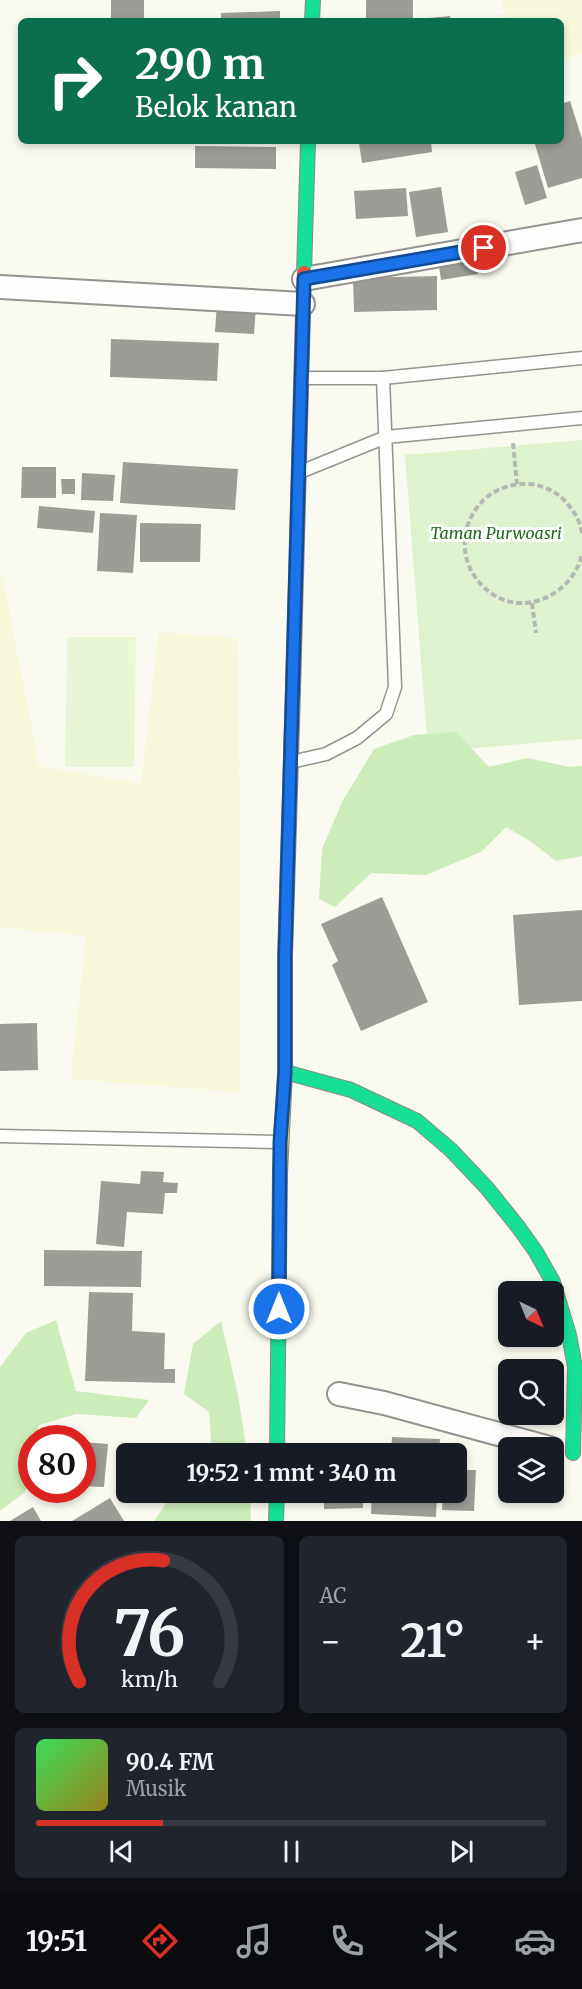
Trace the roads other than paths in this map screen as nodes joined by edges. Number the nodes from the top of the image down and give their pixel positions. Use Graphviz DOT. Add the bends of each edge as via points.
graph roads {
  1 [pos="312,0"];
  2 [pos="312,18"];
  3 [pos="308,144"];
  4 [pos="582,230"];
  5 [pos="304,279"];
  6 [pos="0,287"];
  7 [pos="303,304"];
  8 [pos="582,358"];
  9 [pos="303,378"];
  10 [pos="383,378"];
  11 [pos="582,418"];
  12 [pos="386,437"];
  13 [pos="299,472"];
  14 [pos="291,762"];
  15 [pos="285,1072"];
  16 [pos="0,1136"];
  17 [pos="280,1142"];
  18 [pos="339,1394"];
  19 [pos="277,1443"];
  20 [pos="565,1451"];
  21 [pos="277,1503"];
  22 [pos="276,1521"];
  1 -- 2 [label="main road"];
  3 -- 5 [label="main road"];
  4 -- 5 [label="street"];
  5 -- 7 [label="main road"];
  6 -- 7 [label="street"];
  7 -- 9 [label="main road"];
  8 -- 10 [label="lane"];
  9 -- 10 [label="lane"];
  9 -- 13 [label="main road"];
  10 -- 12 [label="lane"];
  11 -- 12 [label="lane"];
  12 -- 13 [label="lane"];
  12 -- 14 [label="lane" via="395,687 386,714 357,738 326,754"];
  13 -- 14 [label="main road"];
  14 -- 15 [label="main road"];
  15 -- 17 [label="main road"];
  15 -- 20 [label="main road" via="351,1090 417,1120 487,1188 519,1228 553,1282 569,1335 575,1367"];
  16 -- 17 [label="lane"];
  17 -- 19 [label="main road"];
  18 -- 20 [label="street"];
  21 -- 22 [label="main road"];
}
